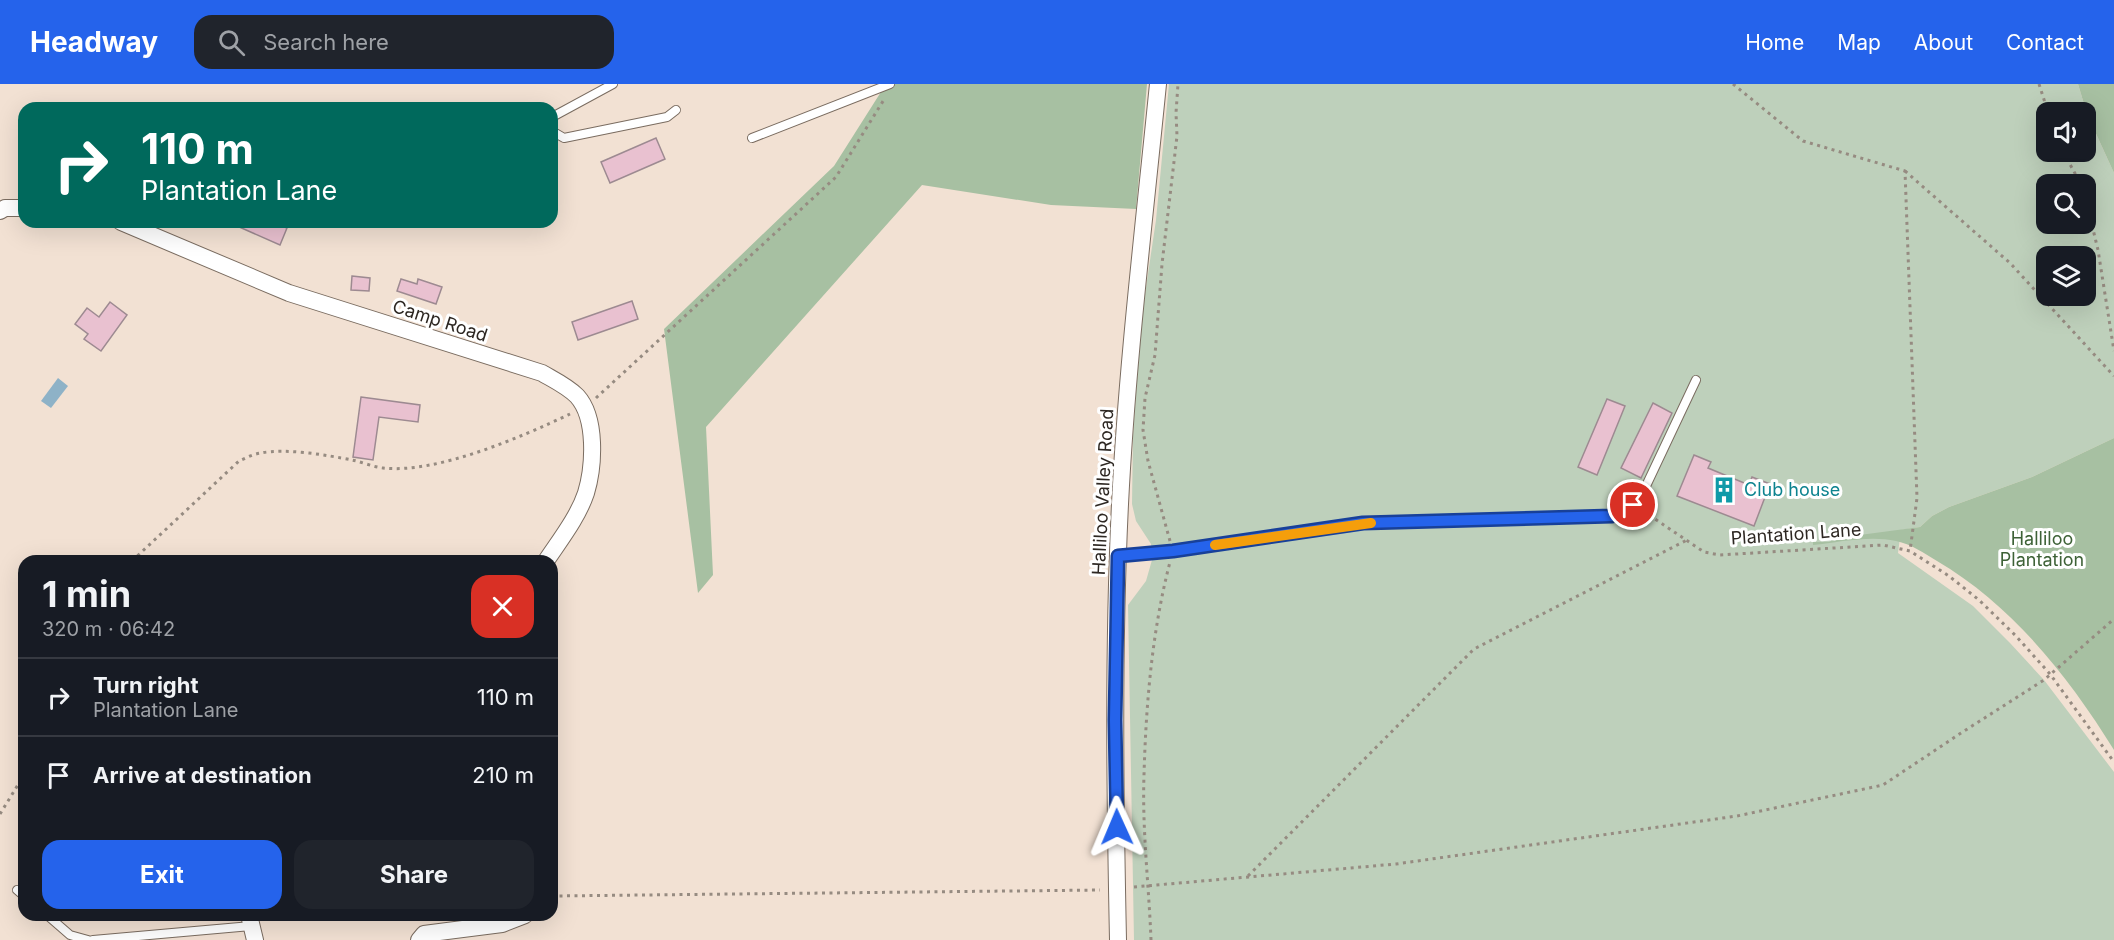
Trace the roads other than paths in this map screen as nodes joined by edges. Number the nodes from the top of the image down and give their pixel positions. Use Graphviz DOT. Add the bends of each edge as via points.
graph roads {
  1 [pos="613,84"];
  2 [pos="1158,84"];
  3 [pos="889,89"];
  4 [pos="676,110"];
  5 [pos="558,114"];
  6 [pos="558,134"];
  7 [pos="752,138"];
  8 [pos="18,208"];
  9 [pos="0,211"];
  10 [pos="135,228"];
  11 [pos="1696,380"];
  12 [pos="550,555"];
  13 [pos="1118,556"];
  14 [pos="53,921"];
  15 [pos="510,921"];
  16 [pos="251,927"];
  17 [pos="88,940"];
  18 [pos="93,940"];
  19 [pos="419,940"];
  20 [pos="1118,940"];
  1 -- 5 [label="lane"];
  2 -- 13 [label="street, Halliloo Valley Road" via="1133,313"];
  3 -- 7 [label="lane"];
  4 -- 6 [label="lane" via="668,117 564,138"];
  8 -- 9 [label="street"];
  10 -- 12 [label="street, Camp Road" via="289,293 542,373 576,395 590,423 585,493"];
  11 -- 13 [label="lane" via="1646,486 1633,505 1612,516 1363,523"];
  13 -- 20 [label="street, Halliloo Valley Road"];
  14 -- 17 [label="lane" via="70,935"];
  15 -- 19 [label="street" via="424,934"];
  16 -- 18 [label="lane"];
}
